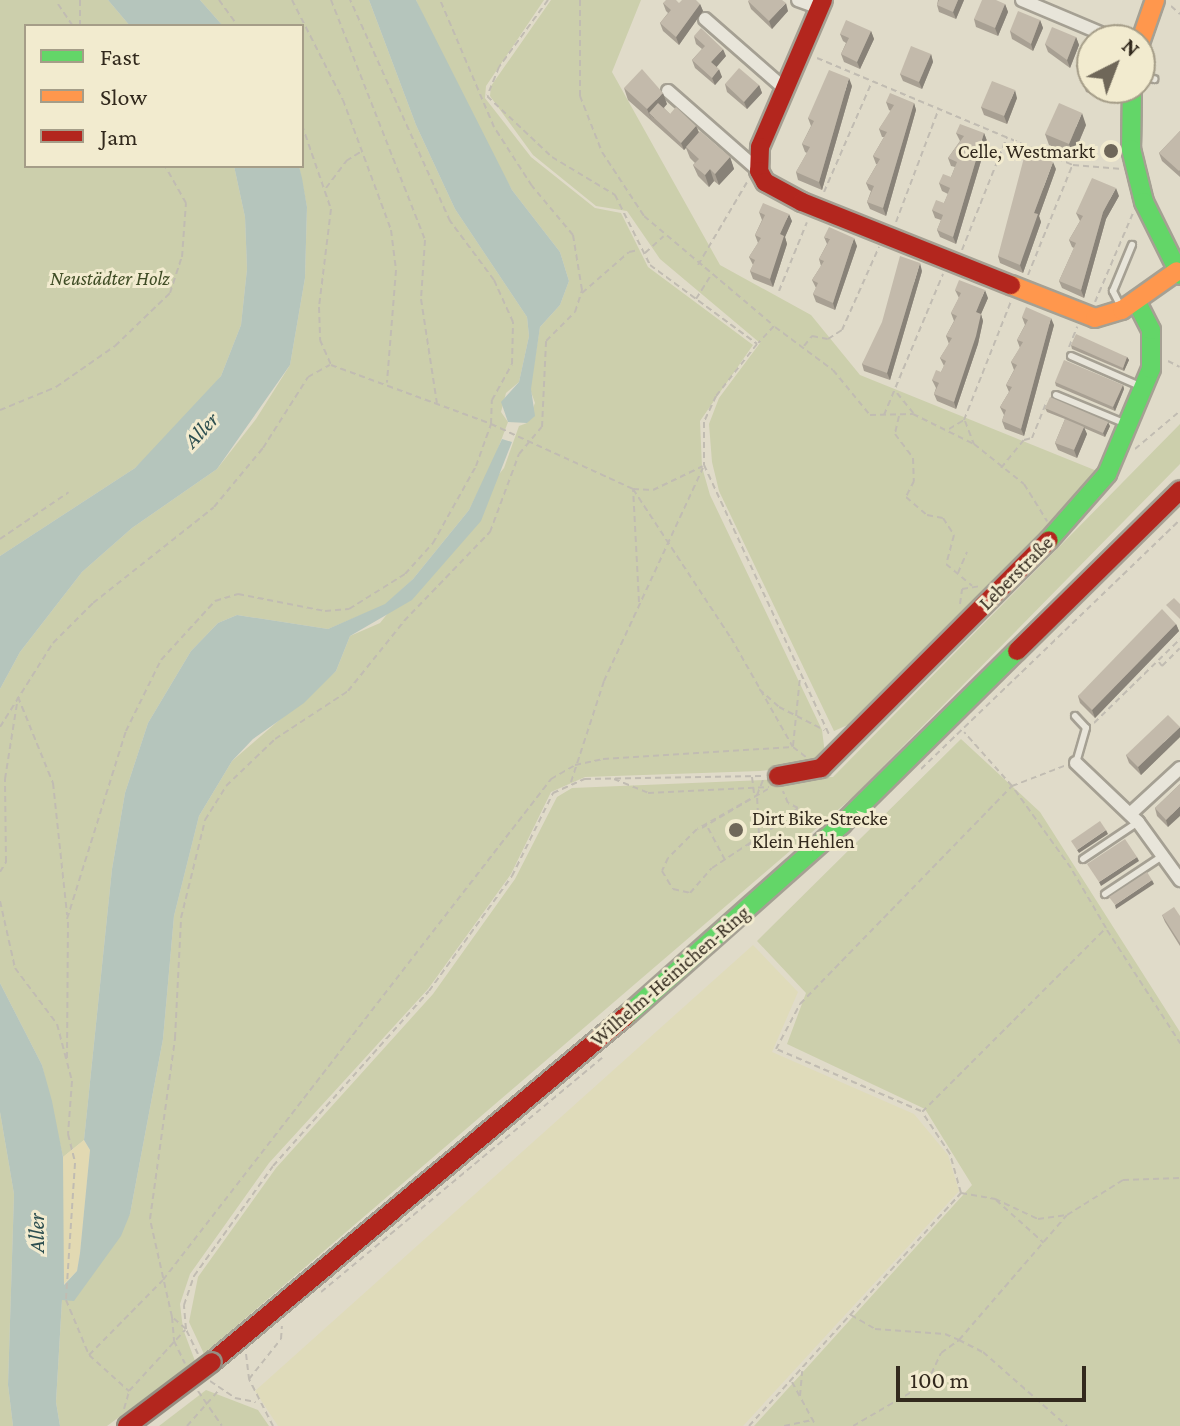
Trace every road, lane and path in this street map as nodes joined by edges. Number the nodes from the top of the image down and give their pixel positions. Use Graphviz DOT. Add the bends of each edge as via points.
graph roads {
  1 [pos="80,0"];
  2 [pos="219,0"];
  3 [pos="292,0"];
  4 [pos="331,0"];
  5 [pos="350,0"];
  6 [pos="440,0"];
  7 [pos="548,0"];
  8 [pos="580,0"];
  9 [pos="798,0"];
  10 [pos="1022,0"];
  11 [pos="1161,1"];
  12 [pos="58,4"];
  13 [pos="821,4"];
  14 [pos="1043,4"];
  15 [pos="1180,14"];
  16 [pos="705,19"];
  17 [pos="72,24"];
  18 [pos="80,24"];
  19 [pos="237,24"];
  20 [pos="303,24"];
  21 [pos="1084,24"];
  22 [pos="1150,24"];
  23 [pos="304,26"];
  24 [pos="801,52"];
  25 [pos="872,82"];
  26 [pos="785,89"];
  27 [pos="668,91"];
  28 [pos="487,96"];
  29 [pos="481,102"];
  30 [pos="1130,104"];
  31 [pos="939,108"];
  32 [pos="304,131"];
  33 [pos="1008,136"];
  34 [pos="362,151"];
  35 [pos="1073,165"];
  36 [pos="166,168"];
  37 [pos="756,169"];
  38 [pos="1123,169"];
  39 [pos="325,189"];
  40 [pos="629,198"];
  41 [pos="622,201"];
  42 [pos="815,207"];
  43 [pos="1134,212"];
  44 [pos="665,235"];
  45 [pos="887,236"];
  46 [pos="1132,245"];
  47 [pos="641,250"];
  48 [pos="644,255"];
  49 [pos="952,263"];
  50 [pos="698,265"];
  51 [pos="1179,273"];
  52 [pos="710,276"];
  53 [pos="1019,290"];
  54 [pos="779,291"];
  55 [pos="581,294"];
  56 [pos="696,299"];
  57 [pos="1129,305"];
  58 [pos="1089,317"];
  59 [pos="774,326"];
  60 [pos="757,344"];
  61 [pos="804,346"];
  62 [pos="1068,356"];
  63 [pos="331,365"];
  64 [pos="387,384"];
  65 [pos="1145,388"];
  66 [pos="896,392"];
  67 [pos="1053,396"];
  68 [pos="437,403"];
  69 [pos="0,410"];
  70 [pos="1180,411"];
  71 [pos="913,414"];
  72 [pos="899,415"];
  73 [pos="883,417"];
  74 [pos="964,420"];
  75 [pos="491,424"];
  76 [pos="1130,425"];
  77 [pos="948,429"];
  78 [pos="530,441"];
  79 [pos="974,444"];
  80 [pos="1128,456"];
  81 [pos="704,465"];
  82 [pos="1001,468"];
  83 [pos="633,489"];
  84 [pos="1180,490"];
  85 [pos="69,492"];
  86 [pos="1052,537"];
  87 [pos="0,539"];
  88 [pos="667,541"];
  89 [pos="967,552"];
  90 [pos="958,574"];
  91 [pos="972,586"];
  92 [pos="639,604"];
  93 [pos="1180,639"];
  94 [pos="1180,648"];
  95 [pos="1158,662"];
  96 [pos="800,676"];
  97 [pos="756,686"];
  98 [pos="18,695"];
  99 [pos="796,715"];
  100 [pos="1075,716"];
  101 [pos="0,727"];
  102 [pos="1086,728"];
  103 [pos="825,730"];
  104 [pos="963,731"];
  105 [pos="793,747"];
  106 [pos="841,749"];
  107 [pos="1076,763"];
  108 [pos="575,765"];
  109 [pos="1180,768"];
  110 [pos="752,776"];
  111 [pos="613,779"];
  112 [pos="782,780"];
  113 [pos="570,783"];
  114 [pos="1012,786"];
  115 [pos="756,788"];
  116 [pos="756,795"];
  117 [pos="1134,818"];
  118 [pos="707,827"];
  119 [pos="697,829"];
  120 [pos="759,834"];
  121 [pos="1164,855"];
  122 [pos="1083,859"];
  123 [pos="725,861"];
  124 [pos="0,872"];
  125 [pos="1180,880"];
  126 [pos="1105,894"];
  127 [pos="0,901"];
  128 [pos="67,919"];
  129 [pos="1106,928"];
  130 [pos="1180,1043"];
  131 [pos="67,1059"];
  132 [pos="922,1112"];
  133 [pos="1180,1178"];
  134 [pos="961,1193"];
  135 [pos="995,1199"];
  136 [pos="1067,1215"];
  137 [pos="1044,1243"];
  138 [pos="163,1280"];
  139 [pos="850,1315"];
  140 [pos="282,1325"];
  141 [pos="186,1329"];
  142 [pos="959,1340"];
  143 [pos="246,1353"];
  144 [pos="89,1355"];
  145 [pos="803,1368"];
  146 [pos="249,1379"];
  147 [pos="792,1381"];
  148 [pos="218,1390"];
  149 [pos="801,1398"];
  150 [pos="813,1420"];
  151 [pos="794,1424"];
  152 [pos="127,1426"];
  153 [pos="187,1426"];
  154 [pos="273,1426"];
  155 [pos="749,1426"];
  156 [pos="784,1426"];
  157 [pos="816,1426"];
  158 [pos="853,1426"];
  159 [pos="1067,1426"];
  1 -- 18 [label="path"];
  2 -- 19 [label="path"];
  3 -- 20 [label="path"];
  4 -- 68 [label="path" via="425,240 421,299"];
  5 -- 75 [label="path" via="450,221 494,280 513,322 512,364 492,400"];
  6 -- 29 [label="path"];
  7 -- 28 [label="path" via="499,67"];
  8 -- 40 [label="path" via="580,96 602,152"];
  9 -- 13 [label="street"];
  10 -- 14 [label="street"];
  11 -- 15 [label="path"];
  11 -- 22 [label="street"];
  12 -- 17 [label="path"];
  13 -- 24 [label="street"];
  14 -- 21 [label="street"];
  16 -- 26 [label="street"];
  23 -- 34 [label="path"];
  24 -- 25 [label="path"];
  24 -- 26 [label="street"];
  25 -- 31 [label="path"];
  25 -- 42 [label="path"];
  26 -- 37 [label="street"];
  27 -- 37 [label="street"];
  28 -- 29 [label="path"];
  28 -- 41 [label="path" via="552,157"];
  29 -- 55 [label="path" via="532,186 573,235 581,258"];
  30 -- 51 [label="street" via="1137,174 1156,233"];
  31 -- 33 [label="path"];
  31 -- 45 [label="path"];
  32 -- 39 [label="path"];
  33 -- 35 [label="path"];
  33 -- 49 [label="path"];
  34 -- 39 [label="path" via="346,161"];
  34 -- 64 [label="path" via="391,230 396,270"];
  35 -- 38 [label="path"];
  35 -- 53 [label="path"];
  36 -- 69 [label="path" via="186,203 182,257 170,293 115,346 68,379"];
  37 -- 42 [label="street" via="777,191"];
  37 -- 50 [label="path"];
  39 -- 63 [label="path" via="331,209 320,329"];
  40 -- 41 [label="path"];
  40 -- 44 [label="path"];
  41 -- 47 [label="path"];
  42 -- 45 [label="street"];
  42 -- 54 [label="path"];
  43 -- 58 [label="path"];
  44 -- 48 [label="path"];
  44 -- 50 [label="path"];
  45 -- 49 [label="street"];
  45 -- 61 [label="path" via="842,330 828,339 812,336"];
  46 -- 57 [label="lane" via="1113,291"];
  47 -- 48 [label="path"];
  47 -- 55 [label="path" via="629,252"];
  48 -- 56 [label="path"];
  49 -- 53 [label="street"];
  49 -- 66 [label="path"];
  50 -- 52 [label="path"];
  51 -- 57 [label="street"];
  52 -- 56 [label="path"];
  52 -- 59 [label="path"];
  53 -- 58 [label="street"];
  53 -- 74 [label="path"];
  55 -- 78 [label="path" via="575,312 546,341 541,381 545,412 542,427"];
  56 -- 60 [label="path"];
  57 -- 58 [label="street"];
  57 -- 65 [label="street, Leberstraße" via="1151,330"];
  58 -- 62 [label="path"];
  59 -- 60 [label="path"];
  59 -- 61 [label="path"];
  60 -- 81 [label="path" via="716,396 704,422"];
  61 -- 73 [label="path" via="833,370 859,407"];
  62 -- 65 [label="lane"];
  63 -- 64 [label="path"];
  63 -- 98 [label="path" via="308,377 263,448 214,507 93,603 53,643"];
  64 -- 68 [label="path"];
  65 -- 76 [label="street, Leberstraße"];
  66 -- 71 [label="path"];
  66 -- 73 [label="path"];
  67 -- 76 [label="lane"];
  67 -- 82 [label="path" via="1032,438 1024,440"];
  68 -- 75 [label="path"];
  70 -- 80 [label="path"];
  71 -- 72 [label="path"];
  71 -- 77 [label="path"];
  72 -- 73 [label="path"];
  72 -- 90 [label="path" via="895,434 913,458 914,481 906,497 927,515 943,518 954,535 946,564"];
  74 -- 77 [label="path"];
  74 -- 79 [label="path"];
  75 -- 78 [label="path"];
  75 -- 128 [label="path" via="476,466 433,543 378,595 349,609 325,611 238,594 215,601 161,660 126,731"];
  76 -- 86 [label="street, Leberstraße" via="1107,474"];
  77 -- 79 [label="path"];
  78 -- 83 [label="path"];
  78 -- 138 [label="path" via="519,454 490,532 404,621 348,691 275,739 226,786 205,820 181,918 175,1038 150,1219"];
  79 -- 82 [label="path"];
  81 -- 83 [label="path" via="653,490"];
  81 -- 88 [label="path"];
  81 -- 96 [label="path"];
  82 -- 86 [label="path" via="1024,484 1043,508"];
  83 -- 88 [label="path"];
  83 -- 92 [label="path"];
  84 -- 152 [label="street, Wilhelm-Heinichen-Ring, bridge" via="842,824 626,1016 212,1362"];
  85 -- 87 [label="path"];
  86 -- 106 [label="street, Leberstraße"];
  88 -- 92 [label="path"];
  88 -- 97 [label="path"];
  89 -- 90 [label="path"];
  90 -- 91 [label="path"];
  92 -- 108 [label="path"];
  93 -- 95 [label="path"];
  94 -- 95 [label="path" via="1162,666"];
  95 -- 102 [label="path"];
  96 -- 99 [label="path"];
  96 -- 103 [label="path"];
  97 -- 99 [label="path"];
  97 -- 105 [label="path"];
  98 -- 101 [label="path"];
  98 -- 124 [label="path" via="5,779 6,862"];
  98 -- 128 [label="path" via="53,783"];
  99 -- 103 [label="path"];
  99 -- 105 [label="path"];
  100 -- 102 [label="lane"];
  102 -- 107 [label="lane"];
  103 -- 106 [label="path"];
  104 -- 114 [label="path"];
  105 -- 108 [label="path"];
  106 -- 112 [label="street, Leberstraße" via="804,775"];
  107 -- 114 [label="path" via="1041,771"];
  107 -- 117 [label="street"];
  108 -- 113 [label="path"];
  108 -- 138 [label="path" via="532,798 488,867 445,913"];
  109 -- 117 [label="street"];
  110 -- 111 [label="path"];
  110 -- 115 [label="path"];
  110 -- 115 [label="path" via="766,776"];
  111 -- 113 [label="path"];
  111 -- 115 [label="path" via="648,793"];
  112 -- 120 [label="path" via="788,803 798,808"];
  113 -- 141 [label="path" via="546,803 512,876 429,991 273,1166 194,1276 184,1305"];
  114 -- 129 [label="path"];
  114 -- 132 [label="path" via="800,1004 776,1049"];
  115 -- 116 [label="path"];
  115 -- 116 [label="path" via="771,787"];
  116 -- 118 [label="path"];
  116 -- 119 [label="path"];
  116 -- 120 [label="path"];
  117 -- 121 [label="street"];
  117 -- 122 [label="lane"];
  118 -- 119 [label="path"];
  118 -- 123 [label="path" via="719,840"];
  119 -- 123 [label="path" via="668,858 664,879 673,889 690,893"];
  120 -- 123 [label="path" via="756,843"];
  121 -- 125 [label="street"];
  121 -- 126 [label="lane"];
  127 -- 131 [label="path" via="15,968 57,1024"];
  128 -- 131 [label="path"];
  129 -- 130 [label="path"];
  129 -- 132 [label="path"];
  131 -- 144 [label="path" via="72,1095 68,1134 75,1163 66,1300"];
  132 -- 134 [label="path" via="950,1154"];
  133 -- 136 [label="path" via="1123,1180"];
  134 -- 135 [label="path"];
  134 -- 139 [label="path"];
  135 -- 136 [label="path" via="1038,1219"];
  135 -- 137 [label="path"];
  136 -- 137 [label="path"];
  137 -- 142 [label="path"];
  138 -- 141 [label="path" via="172,1317"];
  138 -- 144 [label="path"];
  139 -- 142 [label="path" via="875,1329 945,1334"];
  139 -- 145 [label="path"];
  140 -- 146 [label="path" via="281,1339"];
  141 -- 144 [label="path" via="129,1391"];
  142 -- 158 [label="path" via="941,1353 927,1383"];
  142 -- 159 [label="path" via="983,1352"];
  143 -- 146 [label="path"];
  145 -- 147 [label="path"];
  145 -- 149 [label="path"];
  146 -- 154 [label="path" via="256,1402"];
  147 -- 149 [label="path"];
  147 -- 155 [label="path"];
  148 -- 153 [label="path"];
  149 -- 150 [label="path"];
  150 -- 151 [label="path"];
  150 -- 157 [label="path"];
  151 -- 156 [label="path"];
}
